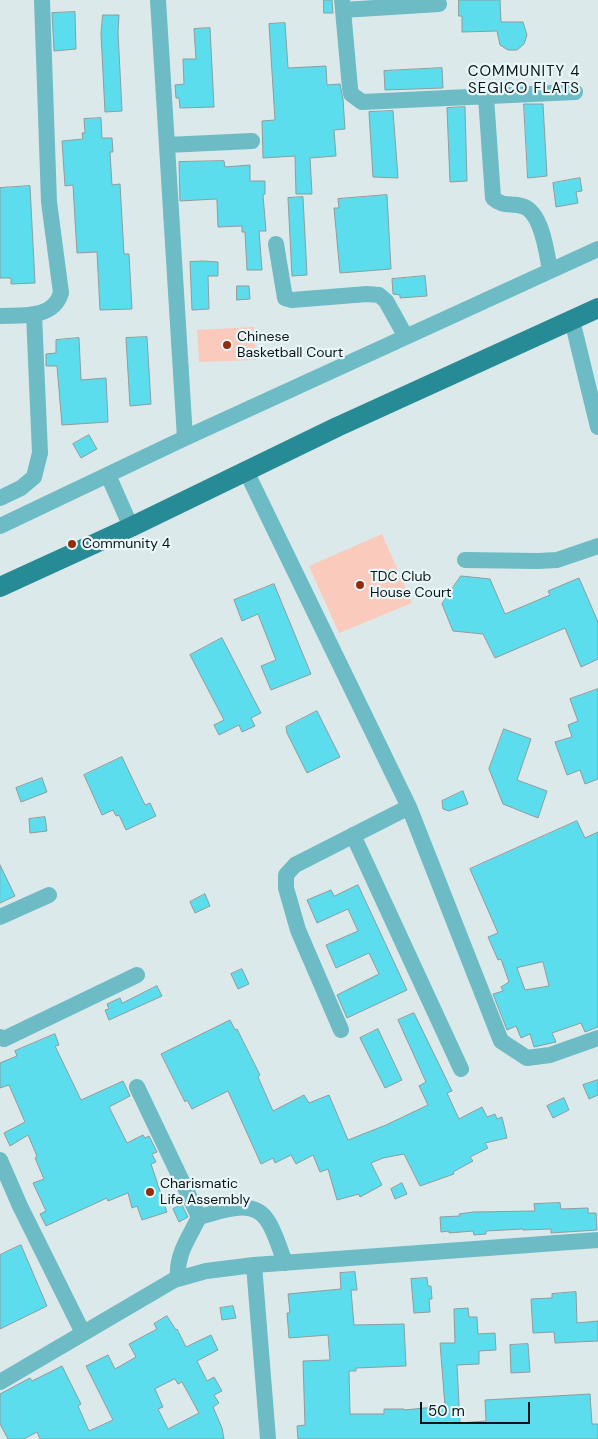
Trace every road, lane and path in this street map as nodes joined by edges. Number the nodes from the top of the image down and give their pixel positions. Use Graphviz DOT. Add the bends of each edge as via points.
graph roads {
  1 [pos="42,0"];
  2 [pos="158,0"];
  3 [pos="439,4"];
  4 [pos="342,5"];
  5 [pos="575,92"];
  6 [pos="486,97"];
  7 [pos="252,141"];
  8 [pos="167,145"];
  9 [pos="276,244"];
  10 [pos="598,249"];
  11 [pos="550,272"];
  12 [pos="598,308"];
  13 [pos="34,314"];
  14 [pos="0,316"];
  15 [pos="572,320"];
  16 [pos="406,337"];
  17 [pos="598,427"];
  18 [pos="185,438"];
  19 [pos="246,471"];
  20 [pos="108,475"];
  21 [pos="0,498"];
  22 [pos="0,526"];
  23 [pos="130,527"];
  24 [pos="598,546"];
  25 [pos="465,560"];
  26 [pos="0,588"];
  27 [pos="409,808"];
  28 [pos="353,835"];
  29 [pos="50,895"];
  30 [pos="0,917"];
  31 [pos="137,975"];
  32 [pos="341,1030"];
  33 [pos="0,1037"];
  34 [pos="598,1038"];
  35 [pos="461,1069"];
  36 [pos="137,1087"];
  37 [pos="0,1160"];
  38 [pos="199,1217"];
  39 [pos="598,1240"];
  40 [pos="285,1263"];
  41 [pos="254,1266"];
  42 [pos="178,1278"];
  43 [pos="83,1333"];
  44 [pos="0,1382"];
  45 [pos="268,1439"];
  1 -- 13 [label="street" via="49,202 61,293 59,301 49,310"];
  2 -- 8 [label="street"];
  3 -- 4 [label="street"];
  4 -- 6 [label="street" via="350,88 356,99 362,102"];
  5 -- 6 [label="street"];
  6 -- 11 [label="street" via="493,198 500,204 523,206 534,212"];
  7 -- 8 [label="street"];
  8 -- 18 [label="street"];
  9 -- 16 [label="street" via="285,298 379,295 386,301"];
  10 -- 11 [label="street"];
  11 -- 16 [label="street"];
  12 -- 15 [label="main road"];
  13 -- 14 [label="street"];
  13 -- 21 [label="street" via="40,453 34,477"];
  15 -- 17 [label="street"];
  15 -- 19 [label="main road" via="337,426"];
  16 -- 18 [label="street"];
  18 -- 20 [label="street"];
  19 -- 23 [label="main road"];
  19 -- 27 [label="street"];
  20 -- 22 [label="street"];
  20 -- 23 [label="street"];
  23 -- 26 [label="main road"];
  24 -- 25 [label="street" via="557,560"];
  27 -- 28 [label="street"];
  27 -- 34 [label="street" via="501,1041 527,1058 550,1055"];
  28 -- 32 [label="street" via="295,865 285,881 298,930"];
  28 -- 35 [label="street"];
  29 -- 30 [label="street"];
  31 -- 33 [label="street" via="4,1039"];
  36 -- 38 [label="street"];
  37 -- 43 [label="street"];
  38 -- 40 [label="street" via="234,1208 254,1208 267,1219"];
  38 -- 42 [label="street" via="178,1262"];
  39 -- 40 [label="street"];
  40 -- 41 [label="street"];
  41 -- 42 [label="street" via="206,1271"];
  41 -- 45 [label="street"];
  42 -- 43 [label="street"];
  43 -- 44 [label="street"];
}
